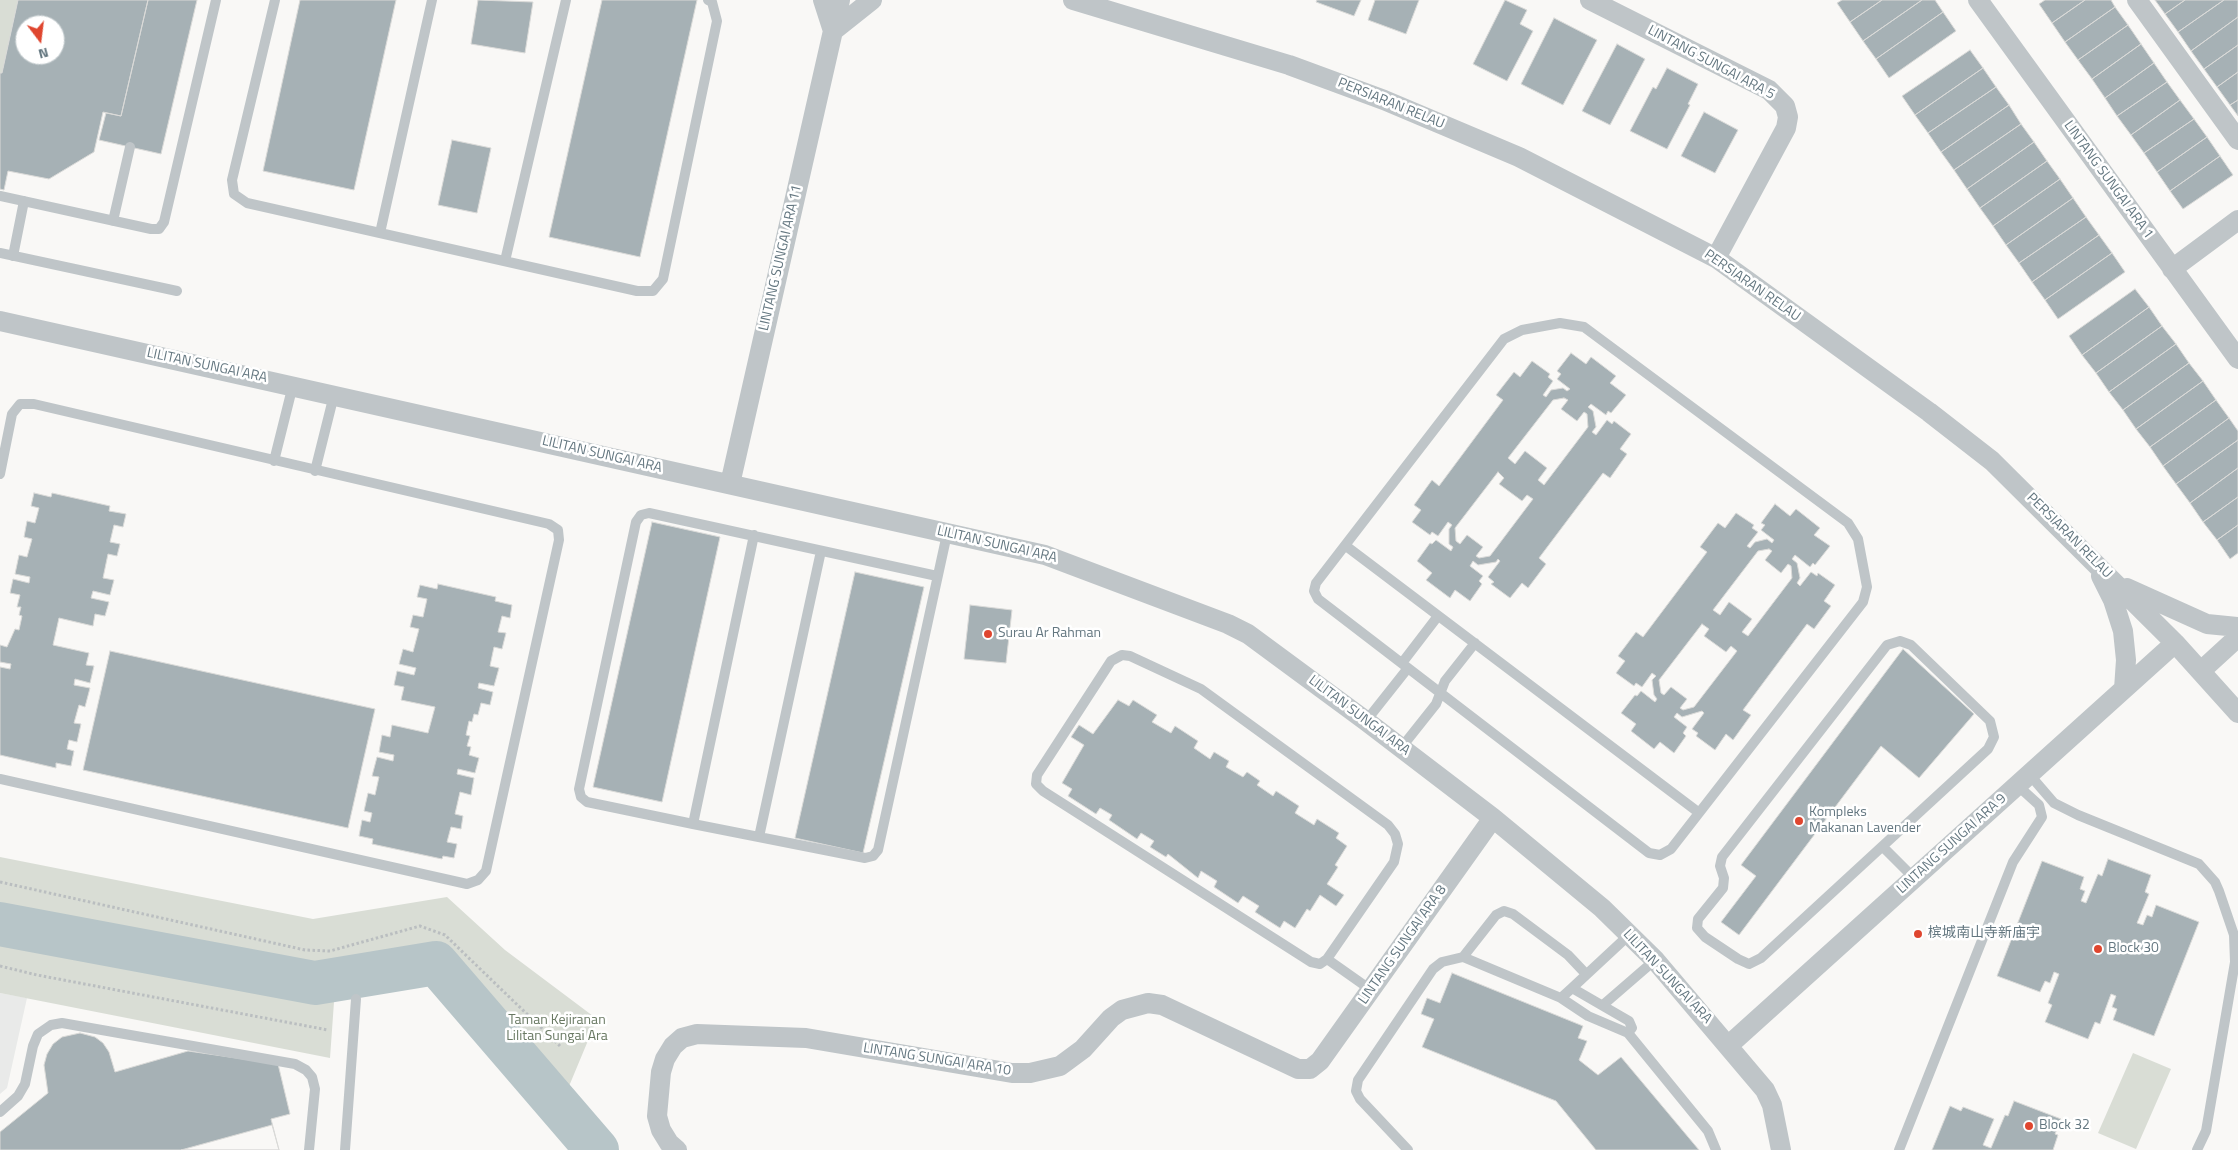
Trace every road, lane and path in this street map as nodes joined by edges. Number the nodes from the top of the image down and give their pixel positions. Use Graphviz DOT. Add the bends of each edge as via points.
graph roads {
  1 [pos="216,0"];
  2 [pos="275,0"];
  3 [pos="432,0"];
  4 [pos="566,0"];
  5 [pos="708,0"];
  6 [pos="823,0"];
  7 [pos="840,0"];
  8 [pos="872,0"];
  9 [pos="1590,0"];
  10 [pos="1978,0"];
  11 [pos="2137,0"];
  12 [pos="1083,1"];
  13 [pos="833,31"];
  14 [pos="2238,140"];
  15 [pos="130,147"];
  16 [pos="0,196"];
  17 [pos="24,202"];
  18 [pos="2238,220"];
  19 [pos="113,221"];
  20 [pos="380,233"];
  21 [pos="0,253"];
  22 [pos="13,256"];
  23 [pos="1716,258"];
  24 [pos="505,261"];
  25 [pos="2172,269"];
  26 [pos="176,291"];
  27 [pos="0,321"];
  28 [pos="2238,359"];
  29 [pos="293,385"];
  30 [pos="334,395"];
  31 [pos="274,461"];
  32 [pos="315,471"];
  33 [pos="0,474"];
  34 [pos="730,484"];
  35 [pos="947,534"];
  36 [pos="754,536"];
  37 [pos="1346,546"];
  38 [pos="821,551"];
  39 [pos="2094,561"];
  40 [pos="937,576"];
  41 [pos="2114,581"];
  42 [pos="1438,616"];
  43 [pos="2238,627"];
  44 [pos="2238,637"];
  45 [pos="1475,643"];
  46 [pos="2175,643"];
  47 [pos="1405,666"];
  48 [pos="2202,670"];
  49 [pos="2124,689"];
  50 [pos="1440,693"];
  51 [pos="2238,713"];
  52 [pos="1366,721"];
  53 [pos="1402,748"];
  54 [pos="0,779"];
  55 [pos="2023,780"];
  56 [pos="1698,812"];
  57 [pos="1493,818"];
  58 [pos="693,824"];
  59 [pos="759,837"];
  60 [pos="1882,847"];
  61 [pos="1914,878"];
  62 [pos="0,882"];
  63 [pos="1629,935"];
  64 [pos="1463,957"];
  65 [pos="1327,959"];
  66 [pos="1655,960"];
  67 [pos="0,966"];
  68 [pos="1586,974"];
  69 [pos="1572,988"];
  70 [pos="1371,990"];
  71 [pos="1561,998"];
  72 [pos="356,999"];
  73 [pos="1603,1005"];
  74 [pos="328,1030"];
  75 [pos="1628,1033"];
  76 [pos="1729,1045"];
  77 [pos="560,1046"];
  78 [pos="1310,1069"];
  79 [pos="0,1112"];
  80 [pos="310,1150"];
  81 [pos="345,1150"];
  82 [pos="677,1150"];
  83 [pos="1408,1150"];
  84 [pos="1716,1150"];
  85 [pos="1781,1150"];
  86 [pos="1899,1150"];
  87 [pos="2197,1150"];
  1 -- 19 [label="lane" via="164,222 159,229 151,229"];
  2 -- 20 [label="lane" via="232,180 234,194 247,203"];
  3 -- 20 [label="lane"];
  4 -- 24 [label="lane"];
  5 -- 24 [label="lane" via="712,2 717,20 663,279 654,291 637,291"];
  6 -- 13 [label="street"];
  7 -- 13 [label="street, LINTANG SUNGAI ARA 11"];
  8 -- 13 [label="street"];
  9 -- 23 [label="street, LINTANG SUNGAI ARA 5" via="1769,90 1785,106 1786,128"];
  10 -- 25 [label="street, LINTANG SUNGAI ARA 1"];
  11 -- 14 [label="street"];
  12 -- 23 [label="street, PERSIARAN RELAU" via="1290,65 1384,100 1519,157"];
  13 -- 34 [label="street, LINTANG SUNGAI ARA 11"];
  15 -- 19 [label="lane"];
  16 -- 17 [label="lane"];
  17 -- 19 [label="lane"];
  17 -- 22 [label="lane"];
  18 -- 25 [label="street"];
  20 -- 24 [label="lane"];
  21 -- 22 [label="lane"];
  22 -- 26 [label="lane"];
  23 -- 39 [label="street, PERSIARAN RELAU" via="1992,461"];
  25 -- 28 [label="street, LINTANG SUNGAI ARA 1"];
  27 -- 29 [label="street, LILITAN SUNGAI ARA"];
  29 -- 30 [label="street, LILITAN SUNGAI ARA"];
  29 -- 31 [label="lane"];
  30 -- 32 [label="lane"];
  30 -- 34 [label="street, LILITAN SUNGAI ARA"];
  31 -- 32 [label="lane"];
  31 -- 33 [label="lane" via="34,404 20,404 12,414"];
  32 -- 54 [label="lane" via="549,524 558,530 559,540 486,872 478,880 467,884"];
  34 -- 35 [label="street, LILITAN SUNGAI ARA"];
  35 -- 40 [label="lane"];
  35 -- 52 [label="street, LILITAN SUNGAI ARA" via="1046,555 1228,624 1248,634"];
  36 -- 38 [label="lane"];
  36 -- 58 [label="lane"];
  36 -- 58 [label="lane" via="649,513 641,515 636,522 581,779 580,797 587,802"];
  37 -- 42 [label="lane"];
  37 -- 47 [label="lane" via="1316,583 1315,595"];
  37 -- 56 [label="lane" via="1504,339 1522,330 1560,322 1584,327 1848,523 1858,540 1866,595"];
  38 -- 40 [label="lane"];
  38 -- 59 [label="lane"];
  39 -- 41 [label="street, PERSIARAN RELAU"];
  39 -- 49 [label="street" via="2124,631"];
  40 -- 59 [label="lane" via="878,850 865,858"];
  41 -- 43 [label="street" via="2207,624"];
  41 -- 46 [label="street, PERSIARAN RELAU"];
  42 -- 45 [label="lane"];
  42 -- 47 [label="lane"];
  44 -- 48 [label="street"];
  45 -- 50 [label="lane" via="1445,681"];
  45 -- 56 [label="lane"];
  46 -- 48 [label="street, PERSIARAN RELAU"];
  46 -- 49 [label="street, LINTANG SUNGAI ARA 9"];
  47 -- 50 [label="lane"];
  47 -- 52 [label="lane"];
  48 -- 51 [label="street, PERSIARAN RELAU"];
  49 -- 55 [label="street, LINTANG SUNGAI ARA 9"];
  50 -- 53 [label="lane" via="1436,704"];
  50 -- 56 [label="lane" via="1655,856 1666,853"];
  52 -- 53 [label="street, LILITAN SUNGAI ARA"];
  53 -- 57 [label="street, LILITAN SUNGAI ARA"];
  55 -- 61 [label="street, LINTANG SUNGAI ARA 9"];
  55 -- 86 [label="lane" via="2039,805 2042,817 2013,862"];
  55 -- 87 [label="lane" via="2054,803 2078,815 2199,864 2215,882 2234,935 2235,962 2206,1131"];
  57 -- 63 [label="street, LILITAN SUNGAI ARA" via="1602,908"];
  57 -- 70 [label="street, LINTANG SUNGAI ARA 8"];
  58 -- 59 [label="lane"];
  60 -- 60 [label="lane" via="1761,958 1749,964 1705,937 1697,928 1698,919 1723,888 1722,857 1887,645 1900,640 1911,645 1990,721 1994,737 1988,749"];
  60 -- 61 [label="lane"];
  61 -- 76 [label="street, LINTANG SUNGAI ARA 9"];
  62 -- 77 [label="path" via="305,950 330,951 420,926 445,935"];
  63 -- 66 [label="street, LILITAN SUNGAI ARA"];
  63 -- 68 [label="lane"];
  64 -- 68 [label="lane" via="1496,915 1504,911 1513,914 1568,955"];
  64 -- 71 [label="lane"];
  64 -- 83 [label="lane" via="1442,962 1434,968 1358,1080 1356,1091 1360,1099"];
  65 -- 65 [label="lane" via="1320,964 1311,962 1036,784 1037,775 1111,661 1122,655 1130,656 1201,689 1388,825 1398,844 1394,862"];
  65 -- 70 [label="lane"];
  66 -- 73 [label="lane"];
  66 -- 76 [label="street, LILITAN SUNGAI ARA"];
  67 -- 74 [label="path" via="37,976"];
  68 -- 69 [label="lane"];
  69 -- 71 [label="lane"];
  69 -- 73 [label="lane"];
  70 -- 78 [label="street, LINTANG SUNGAI ARA 8" via="1320,1061"];
  71 -- 75 [label="lane" via="1588,1016"];
  72 -- 81 [label="lane"];
  73 -- 75 [label="lane" via="1631,1022 1632,1030"];
  75 -- 84 [label="lane" via="1708,1131"];
  76 -- 85 [label="street, LILITAN SUNGAI ARA" via="1765,1090 1772,1105"];
  78 -- 82 [label="street, LINTANG SUNGAI ARA 10" via="1298,1069 1162,1005 1148,1003 1122,1010 1060,1066 1030,1072 1012,1073 806,1038 697,1034 682,1038 673,1046 661,1072 657,1116 660,1130"];
  79 -- 80 [label="lane" via="18,1096 25,1084 38,1034 51,1025 62,1023 295,1064 312,1077 315,1089"];
}
